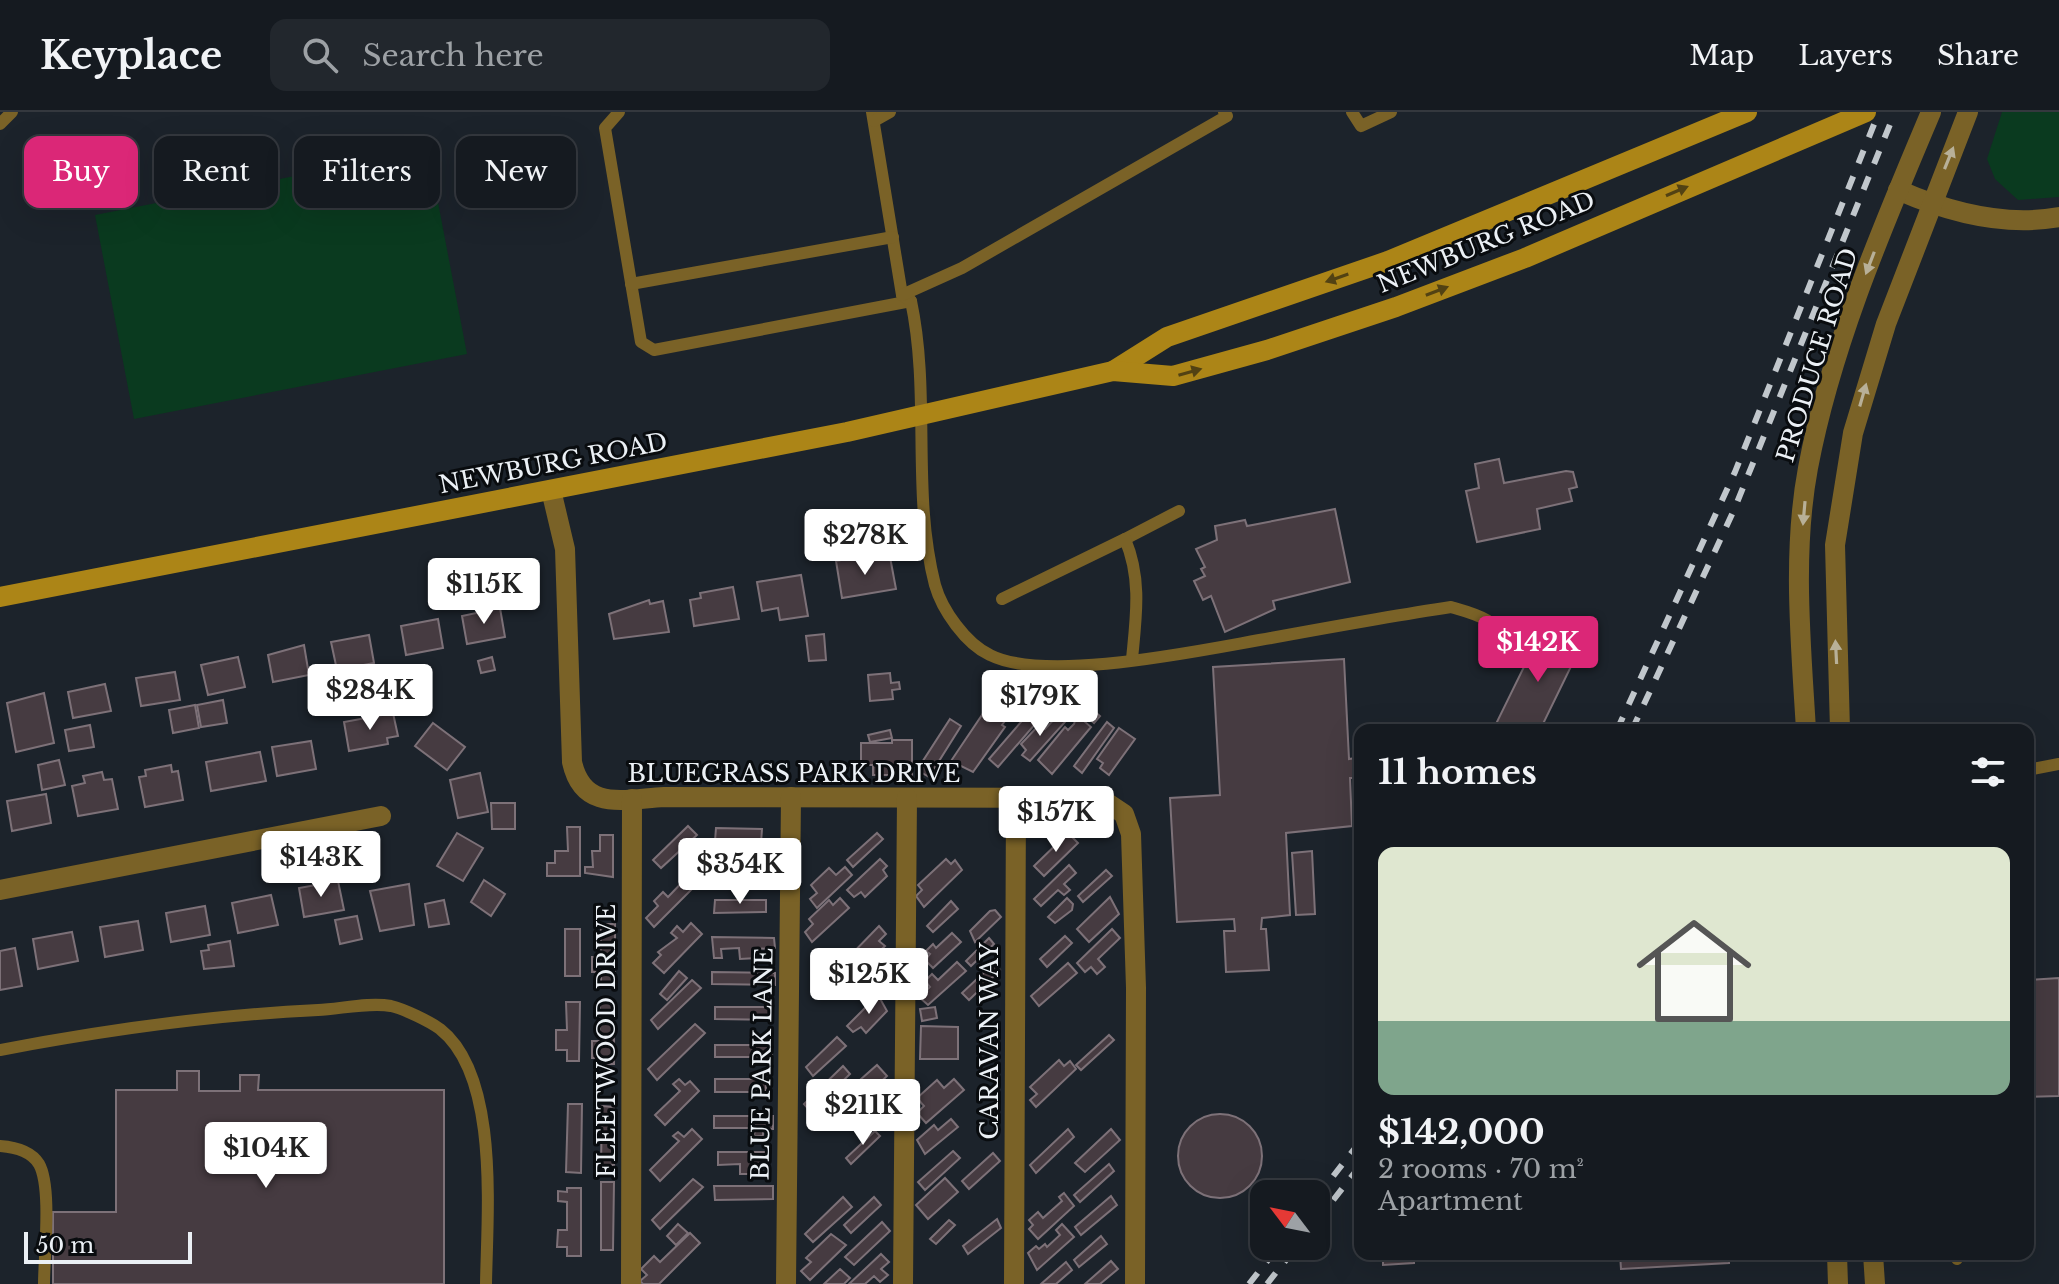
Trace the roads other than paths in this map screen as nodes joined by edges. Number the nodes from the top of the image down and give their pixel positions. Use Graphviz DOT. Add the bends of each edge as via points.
graph roads {
  1 [pos="12,112"];
  2 [pos="619,112"];
  3 [pos="890,112"];
  4 [pos="1352,112"];
  5 [pos="1391,112"];
  6 [pos="1747,112"];
  7 [pos="1866,112"];
  8 [pos="1931,112"];
  9 [pos="1968,112"];
  10 [pos="1228,113"];
  11 [pos="873,116"];
  12 [pos="0,124"];
  13 [pos="1898,190"];
  14 [pos="1931,205"];
  15 [pos="2059,217"];
  16 [pos="893,237"];
  17 [pos="631,284"];
  18 [pos="907,298"];
  19 [pos="1113,371"];
  20 [pos="923,414"];
  21 [pos="551,490"];
  22 [pos="1179,511"];
  23 [pos="1125,539"];
  24 [pos="0,597"];
  25 [pos="1002,599"];
  26 [pos="1509,648"];
  27 [pos="1132,659"];
  28 [pos="1806,724"];
  29 [pos="1840,724"];
  30 [pos="2059,764"];
  31 [pos="2034,769"];
  32 [pos="791,797"];
  33 [pos="1016,797"];
  34 [pos="907,798"];
  35 [pos="632,799"];
  36 [pos="381,816"];
  37 [pos="0,890"];
  38 [pos="0,1050"];
  39 [pos="0,1146"];
  40 [pos="1837,1260"];
  41 [pos="1873,1260"];
  42 [pos="44,1284"];
  43 [pos="486,1284"];
  44 [pos="631,1284"];
  45 [pos="786,1284"];
  46 [pos="903,1284"];
  47 [pos="1014,1284"];
  48 [pos="1135,1284"];
  49 [pos="1838,1284"];
  50 [pos="1875,1284"];
  1 -- 12 [label="lane"];
  2 -- 17 [label="lane" via="605,128"];
  3 -- 11 [label="lane"];
  4 -- 5 [label="lane" via="1361,126"];
  6 -- 19 [label="main road, NEWBURG ROAD, one-way" via="1388,261 1167,337"];
  19 -- 7 [label="main road, NEWBURG ROAD, one-way" via="1173,376 1339,326 1525,258"];
  8 -- 13 [label="street, PRODUCE ROAD"];
  14 -- 9 [label="street, one-way"];
  10 -- 18 [label="lane"];
  11 -- 16 [label="lane"];
  13 -- 14 [label="street"];
  13 -- 28 [label="street, PRODUCE ROAD, one-way" via="1860,292 1808,469 1800,614"];
  14 -- 15 [label="street" via="2015,222"];
  29 -- 14 [label="street, one-way" via="1835,545 1853,433 1886,324"];
  16 -- 17 [label="lane"];
  16 -- 18 [label="lane"];
  17 -- 18 [label="lane" via="641,342 654,350"];
  18 -- 20 [label="lane" via="919,339"];
  19 -- 20 [label="main road, NEWBURG ROAD"];
  20 -- 21 [label="main road, NEWBURG ROAD"];
  20 -- 27 [label="lane" via="922,482 935,587 964,636 990,656 1045,668"];
  21 -- 24 [label="main road, NEWBURG ROAD"];
  21 -- 35 [label="street, BLUEGRASS PARK DRIVE" via="565,549 575,778 596,797"];
  22 -- 23 [label="lane"];
  23 -- 25 [label="lane"];
  23 -- 27 [label="lane" via="1136,565 1138,598"];
  26 -- 27 [label="lane" via="1501,630 1451,607 1197,653"];
  30 -- 31 [label="lane"];
  32 -- 34 [label="street, BLUEGRASS PARK DRIVE"];
  32 -- 35 [label="street, BLUEGRASS PARK DRIVE"];
  32 -- 45 [label="street, BLUE PARK LANE"];
  33 -- 34 [label="street, BLUEGRASS PARK DRIVE"];
  33 -- 47 [label="street, CARAVAN WAY"];
  33 -- 48 [label="street, BLUEGRASS PARK DRIVE" via="1100,798 1115,806 1130,826 1136,1003"];
  34 -- 46 [label="street"];
  35 -- 44 [label="street, FLEETWOOD DRIVE"];
  36 -- 37 [label="street"];
  38 -- 43 [label="lane" via="104,1030 264,1012 390,1006 440,1030 462,1059 483,1105"];
  39 -- 42 [label="lane" via="26,1152 38,1164 44,1183"];
  40 -- 49 [label="street"];
  41 -- 50 [label="street"];
}
